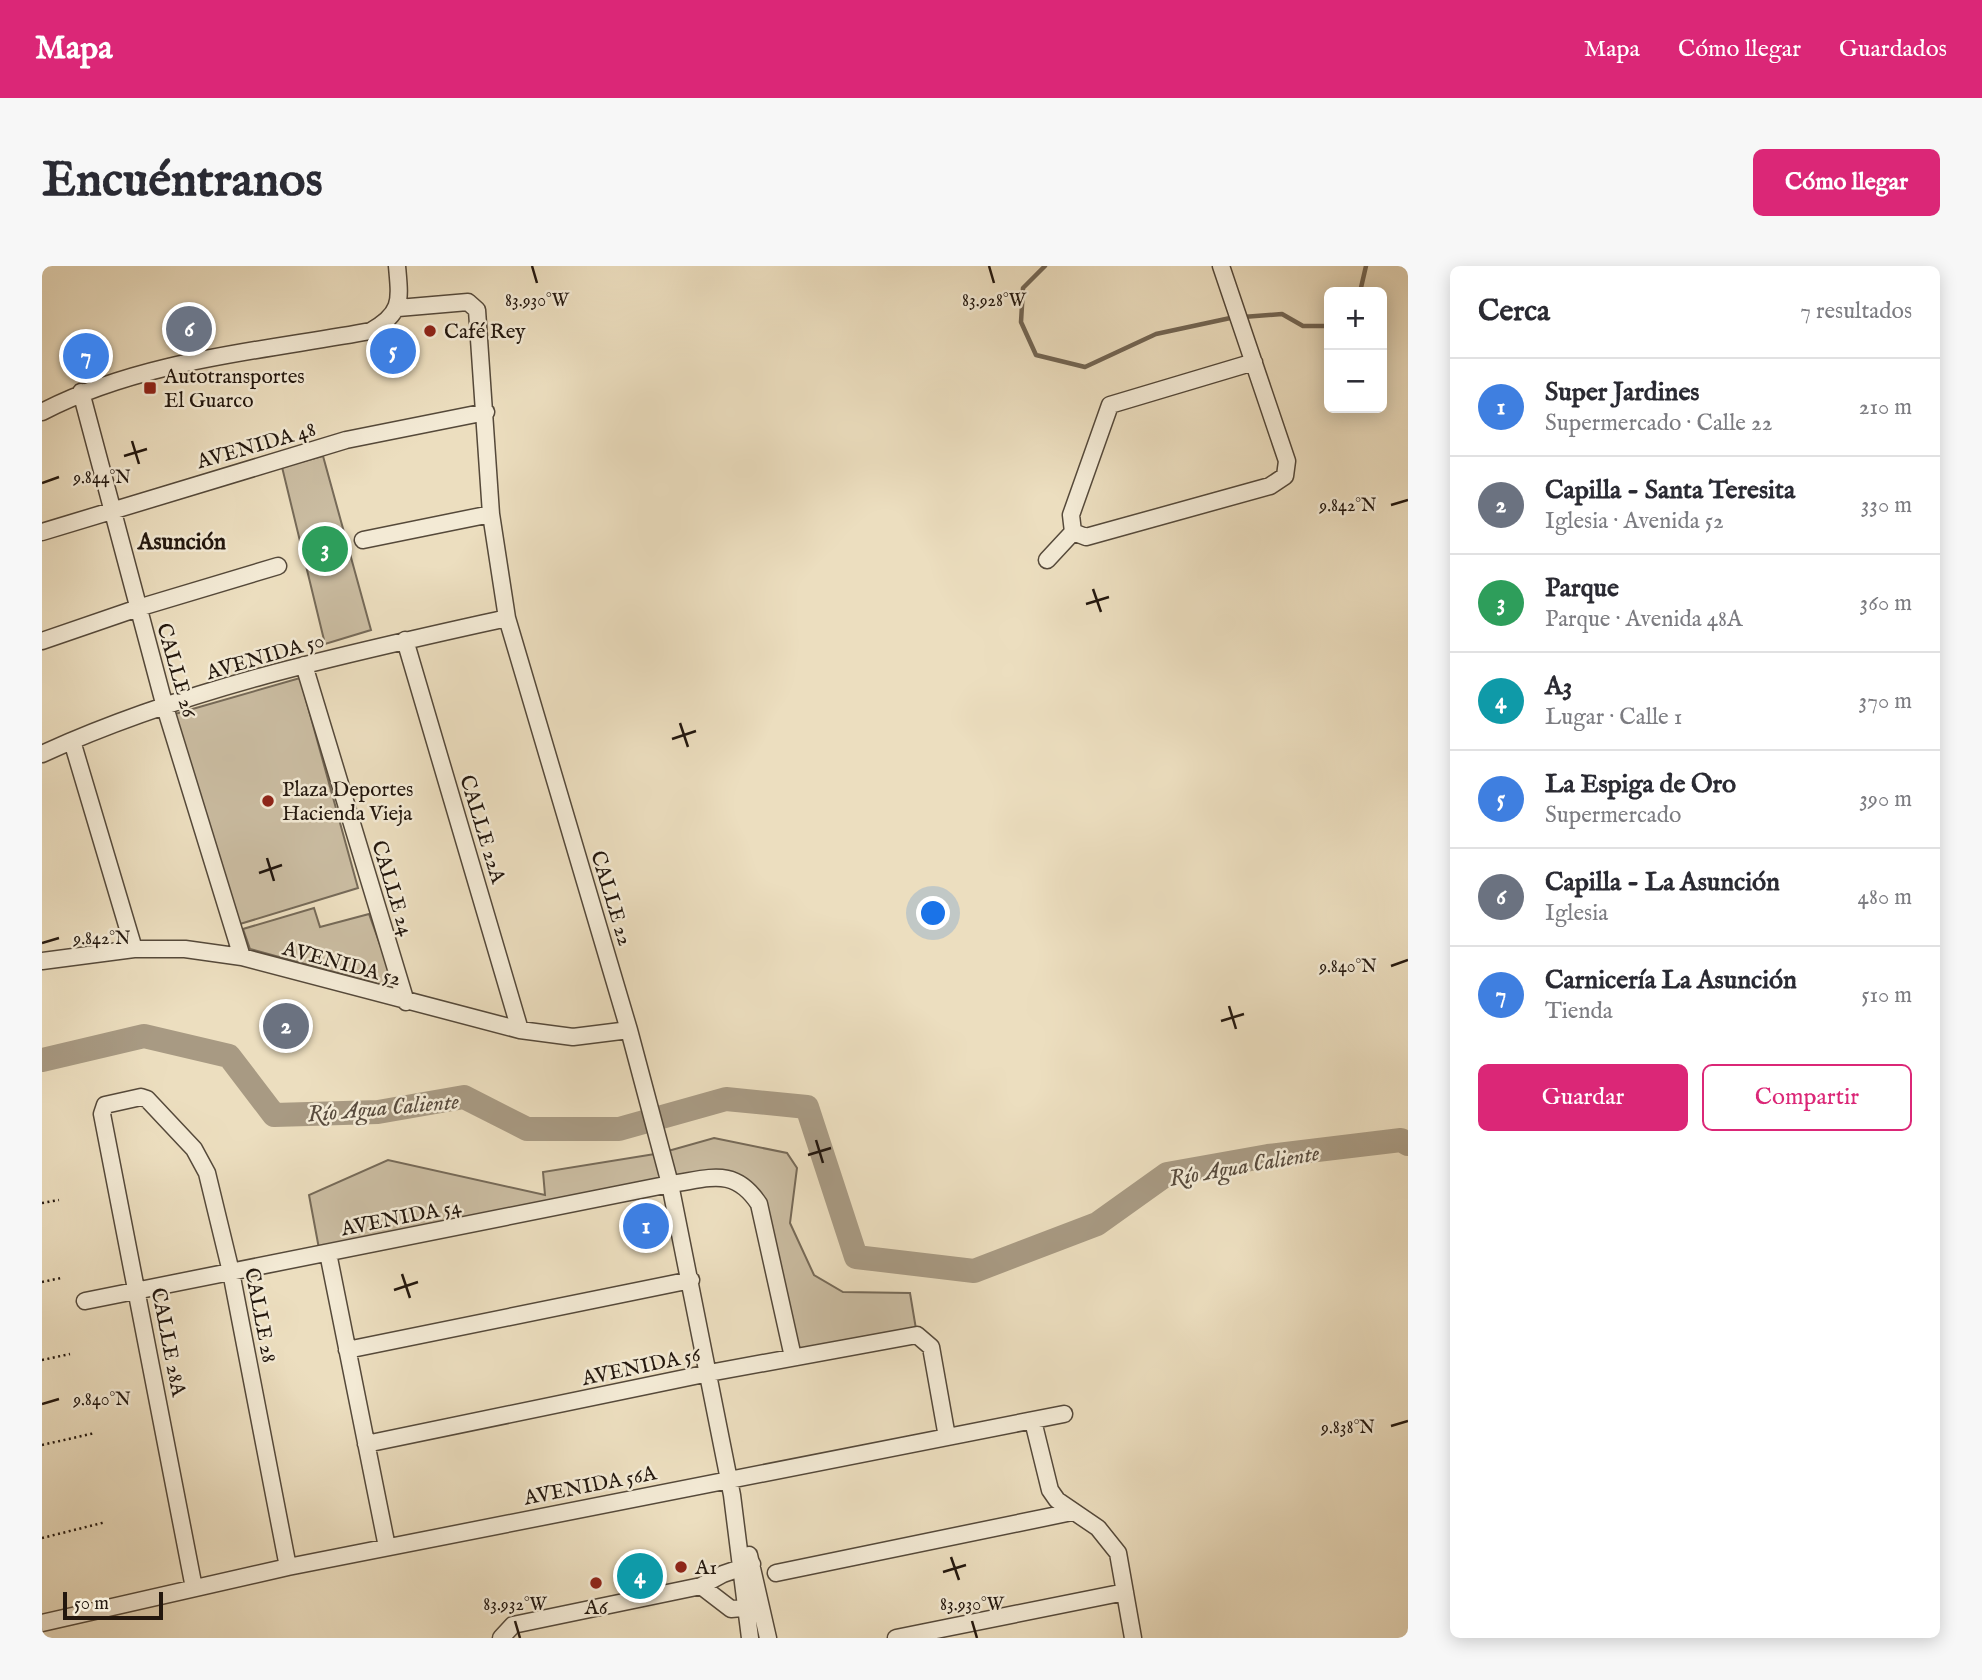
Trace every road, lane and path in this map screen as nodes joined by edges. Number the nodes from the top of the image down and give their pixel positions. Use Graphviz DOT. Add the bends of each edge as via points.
graph roads {
  1 [pos="397,266"];
  2 [pos="1221,266"];
  3 [pos="398,308"];
  4 [pos="1254,362"];
  5 [pos="80,392"];
  6 [pos="42,412"];
  7 [pos="486,412"];
  8 [pos="110,510"];
  9 [pos="491,514"];
  10 [pos="42,532"];
  11 [pos="1073,532"];
  12 [pos="363,540"];
  13 [pos="1047,560"];
  14 [pos="278,566"];
  15 [pos="138,608"];
  16 [pos="506,618"];
  17 [pos="405,640"];
  18 [pos="42,641"];
  19 [pos="304,665"];
  20 [pos="165,707"];
  21 [pos="72,741"];
  22 [pos="42,754"];
  23 [pos="134,949"];
  24 [pos="242,957"];
  25 [pos="42,961"];
  26 [pos="406,1002"];
  27 [pos="520,1030"];
  28 [pos="629,1030"];
  29 [pos="141,1097"];
  30 [pos="670,1184"];
  31 [pos="59,1200"];
  32 [pos="42,1203"];
  33 [pos="328,1253"];
  34 [pos="231,1272"];
  35 [pos="61,1278"];
  36 [pos="691,1280"];
  37 [pos="42,1282"];
  38 [pos="138,1291"];
  39 [pos="85,1301"];
  40 [pos="347,1350"];
  41 [pos="70,1354"];
  42 [pos="793,1357"];
  43 [pos="42,1360"];
  44 [pos="709,1373"];
  45 [pos="1064,1414"];
  46 [pos="1032,1421"];
  47 [pos="95,1433"];
  48 [pos="947,1437"];
  49 [pos="366,1444"];
  50 [pos="42,1445"];
  51 [pos="730,1487"];
  52 [pos="1072,1512"];
  53 [pos="106,1522"];
  54 [pos="42,1538"];
  55 [pos="387,1547"];
  56 [pos="746,1566"];
  57 [pos="288,1567"];
  58 [pos="776,1573"];
  59 [pos="701,1586"];
  60 [pos="194,1588"];
  61 [pos="1125,1592"];
  62 [pos="762,1606"];
  63 [pos="745,1609"];
  64 [pos="42,1623"];
  65 [pos="502,1635"];
  66 [pos="750,1638"];
  67 [pos="768,1638"];
  68 [pos="896,1638"];
  69 [pos="1133,1638"];
  1 -- 3 [label="street"];
  2 -- 4 [label="street"];
  3 -- 5 [label="street" via="387,322 371,331 191,362"];
  3 -- 7 [label="street, CALLE 22" via="468,302 478,310"];
  4 -- 11 [label="street" via="1110,405 1071,515"];
  4 -- 11 [label="street" via="1287,461 1285,476 1270,486 1086,537"];
  5 -- 6 [label="street"];
  5 -- 8 [label="street, CALLE 26"];
  7 -- 8 [label="street, AVENIDA 48" via="346,440"];
  7 -- 9 [label="street, CALLE 22"];
  8 -- 10 [label="street, AVENIDA 48"];
  8 -- 15 [label="street, CALLE 26"];
  9 -- 12 [label="street"];
  9 -- 16 [label="street, CALLE 22"];
  11 -- 13 [label="street"];
  14 -- 15 [label="street"];
  15 -- 18 [label="street"];
  15 -- 20 [label="street, CALLE 26"];
  16 -- 17 [label="street, AVENIDA 50"];
  16 -- 28 [label="street, CALLE 22"];
  17 -- 19 [label="street, AVENIDA 50"];
  17 -- 27 [label="street, CALLE 22A"];
  19 -- 20 [label="street, AVENIDA 50"];
  19 -- 26 [label="street, CALLE 24"];
  20 -- 21 [label="street, AVENIDA 50"];
  20 -- 24 [label="street, CALLE 26"];
  21 -- 22 [label="street, AVENIDA 50"];
  21 -- 23 [label="street"];
  23 -- 24 [label="street, AVENIDA 52" via="184,948"];
  23 -- 25 [label="street, AVENIDA 52"];
  24 -- 26 [label="street, AVENIDA 52"];
  26 -- 27 [label="street, AVENIDA 52"];
  27 -- 28 [label="street, AVENIDA 52" via="573,1037"];
  28 -- 30 [label="street, CALLE 22"];
  29 -- 34 [label="street, CALLE 28" via="148,1099 201,1159"];
  29 -- 38 [label="street, CALLE 28A" via="105,1105 102,1114"];
  30 -- 33 [label="street, AVENIDA 54"];
  30 -- 36 [label="street, CALLE 22"];
  30 -- 42 [label="street, AVENIDA 54" via="726,1176 744,1185 759,1204"];
  31 -- 32 [label="path"];
  33 -- 34 [label="street, AVENIDA 54"];
  33 -- 40 [label="street"];
  34 -- 38 [label="street, AVENIDA 54"];
  34 -- 57 [label="street, CALLE 28"];
  35 -- 37 [label="path"];
  36 -- 40 [label="street"];
  36 -- 44 [label="street, CALLE 22"];
  38 -- 39 [label="street, AVENIDA 54"];
  38 -- 60 [label="street, CALLE 28A"];
  40 -- 49 [label="street"];
  41 -- 43 [label="path"];
  42 -- 44 [label="street, AVENIDA 56"];
  42 -- 48 [label="street, AVENIDA 56" via="917,1335 925,1339 931,1347"];
  44 -- 49 [label="street, AVENIDA 56"];
  44 -- 51 [label="street, CALLE 22"];
  45 -- 46 [label="street, AVENIDA 56A"];
  46 -- 48 [label="street, AVENIDA 56A"];
  46 -- 52 [label="street" via="1050,1490"];
  47 -- 50 [label="path"];
  48 -- 51 [label="street, AVENIDA 56A"];
  49 -- 55 [label="street"];
  51 -- 55 [label="street, AVENIDA 56A"];
  51 -- 56 [label="street, CALLE 22"];
  52 -- 58 [label="street"];
  52 -- 61 [label="street" via="1108,1538 1118,1553"];
  53 -- 54 [label="path"];
  55 -- 57 [label="street, AVENIDA 56A"];
  56 -- 59 [label="street"];
  56 -- 62 [label="street, CALLE 22"];
  56 -- 63 [label="street, CALLE 22"];
  57 -- 60 [label="street, AVENIDA 56A"];
  59 -- 63 [label="street" via="723,1605"];
  59 -- 65 [label="street" via="513,1625"];
  60 -- 64 [label="street, AVENIDA 56A"];
  61 -- 68 [label="street"];
  61 -- 69 [label="street"];
  62 -- 63 [label="street"];
  62 -- 67 [label="street, CALLE 22"];
  63 -- 66 [label="street, CALLE 22"];
}
